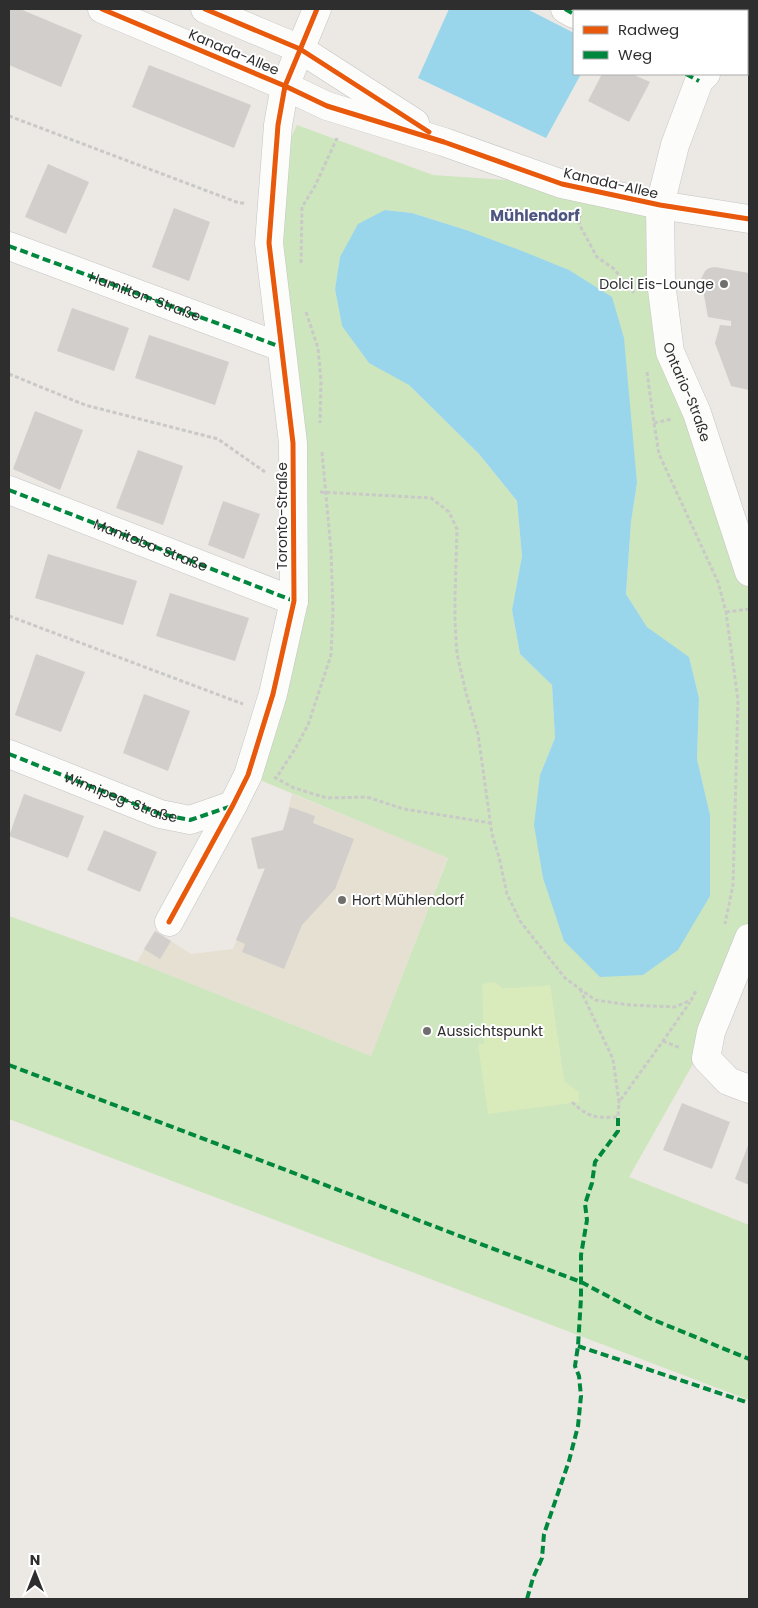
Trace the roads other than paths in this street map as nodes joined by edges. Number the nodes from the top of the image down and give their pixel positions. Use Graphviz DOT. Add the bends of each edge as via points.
graph roads {
  1 [pos="102,9"];
  2 [pos="205,9"];
  3 [pos="317,9"];
  4 [pos="300,49"];
  5 [pos="697,76"];
  6 [pos="286,86"];
  7 [pos="444,142"];
  8 [pos="660,205"];
  9 [pos="749,219"];
  10 [pos="9,246"];
  11 [pos="281,347"];
  12 [pos="9,490"];
  13 [pos="749,572"];
  14 [pos="294,600"];
  15 [pos="9,754"];
  16 [pos="233,805"];
  17 [pos="168,922"];
  18 [pos="737,933"];
  19 [pos="749,1089"];
  1 -- 6 [label="street, Kanada-Allee"];
  2 -- 4 [label="street, Kanada-Allee"];
  3 -- 4 [label="street, Toronto-Straße"];
  4 -- 6 [label="street, Toronto-Straße"];
  4 -- 7 [label="street, Kanada-Allee"];
  5 -- 8 [label="street, Ontario-Straße"];
  6 -- 7 [label="street, Kanada-Allee" via="327,106"];
  6 -- 11 [label="street, Toronto-Straße" via="278,125 269,243"];
  7 -- 8 [label="street, Kanada-Allee" via="562,184"];
  8 -- 9 [label="street, Kanada-Allee"];
  8 -- 13 [label="street, Ontario-Straße" via="661,282 670,352 697,413"];
  10 -- 11 [label="street, Hamilton-Straße"];
  11 -- 14 [label="street, Toronto-Straße" via="293,443"];
  12 -- 14 [label="street, Manitoba-Straße"];
  14 -- 16 [label="street, Toronto-Straße" via="273,694 248,775"];
  15 -- 16 [label="street, Winnipeg-Straße" via="160,814 190,820"];
  16 -- 17 [label="street, Toronto-Straße"];
  18 -- 19 [label="street" via="706,1058 728,1081"];
}
